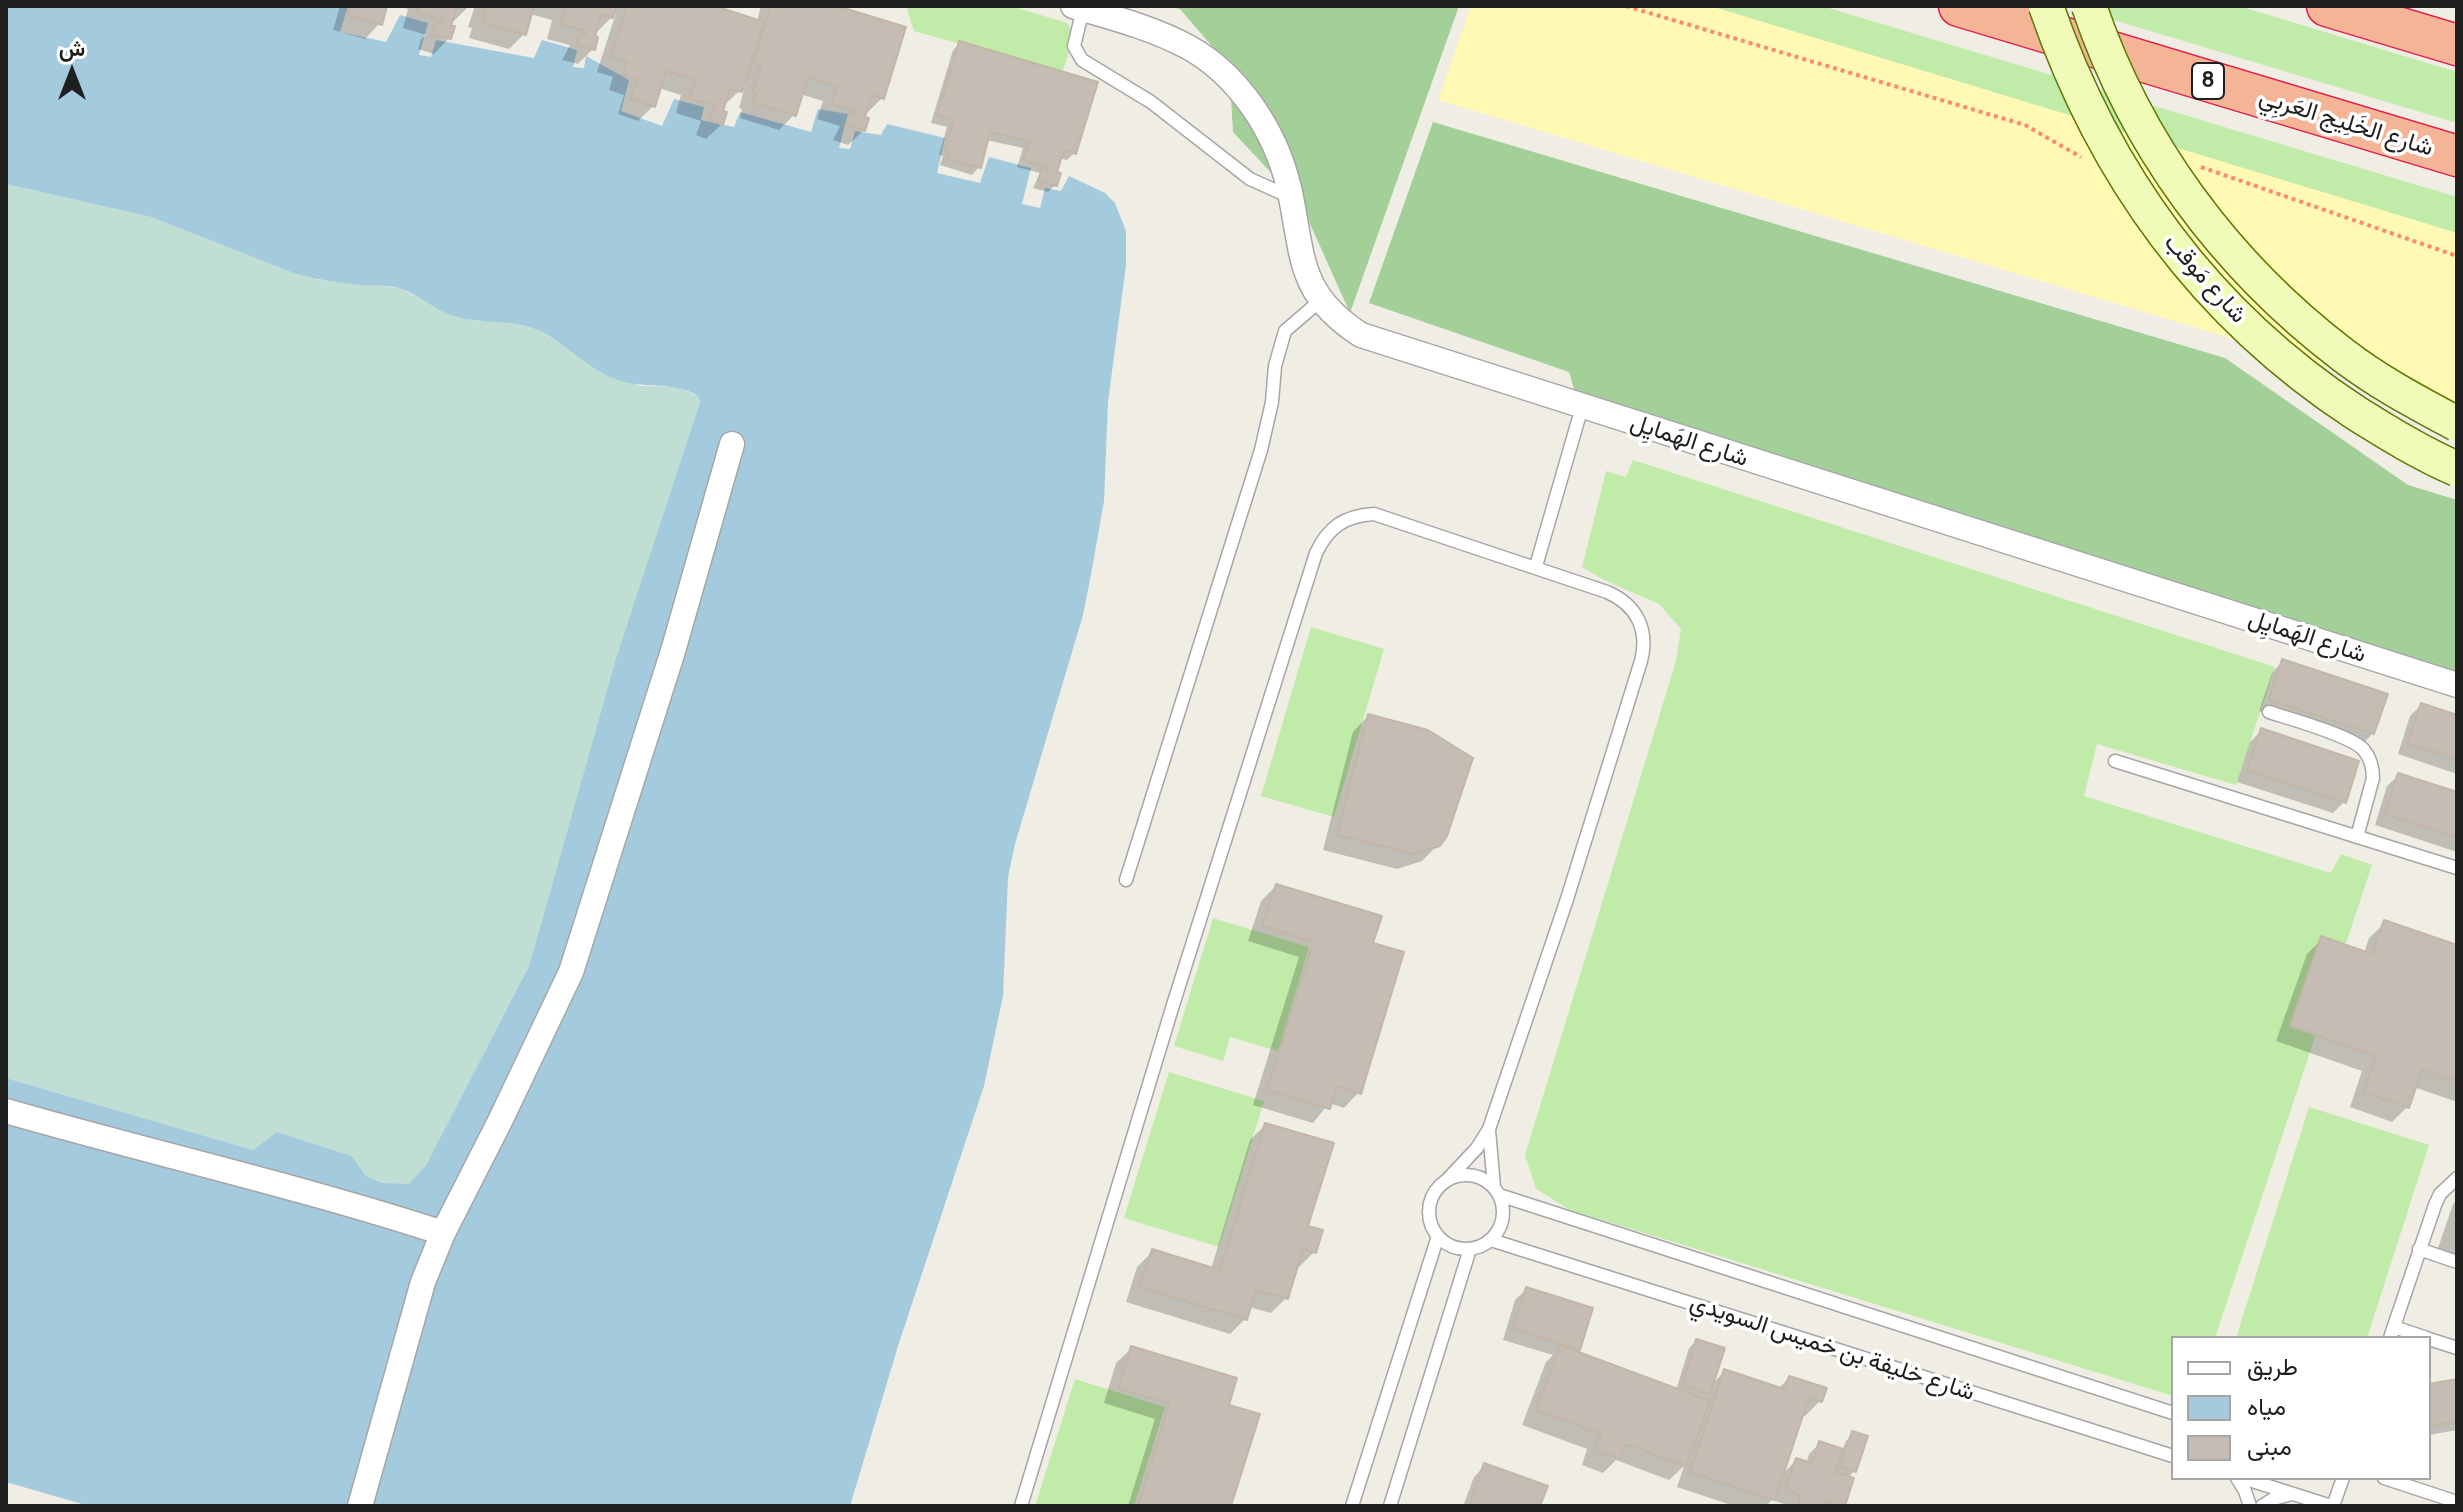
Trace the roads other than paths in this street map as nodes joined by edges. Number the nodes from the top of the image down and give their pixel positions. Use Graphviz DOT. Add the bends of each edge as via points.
graph roads {
  1 [pos="1959,6"];
  2 [pos="2046,6"];
  3 [pos="2089,6"];
  4 [pos="2327,6"];
  5 [pos="2428,6"];
  6 [pos="1078,8"];
  7 [pos="2457,22"];
  8 [pos="2457,45"];
  9 [pos="2457,156"];
  10 [pos="1290,197"];
  11 [pos="1321,300"];
  12 [pos="1582,407"];
  13 [pos="2457,424"];
  14 [pos="732,444"];
  15 [pos="2457,469"];
  16 [pos="1536,566"];
  17 [pos="2457,685"];
  18 [pos="2269,712"];
  19 [pos="2115,761"];
  20 [pos="2357,837"];
  21 [pos="2457,868"];
  22 [pos="1126,880"];
  23 [pos="6,1111"];
  24 [pos="1489,1129"];
  25 [pos="2457,1178"];
  26 [pos="1446,1181"];
  27 [pos="1496,1191"];
  28 [pos="443,1233"];
  29 [pos="1438,1236"];
  30 [pos="1491,1240"];
  31 [pos="1470,1249"];
  32 [pos="2419,1249"];
  33 [pos="2457,1262"];
  34 [pos="2392,1332"];
  35 [pos="2416,1336"];
  36 [pos="2431,1339"];
  37 [pos="2457,1348"];
  38 [pos="2171,1412"];
  39 [pos="2171,1455"];
  40 [pos="2241,1480"];
  41 [pos="2247,1480"];
  42 [pos="2342,1480"];
  43 [pos="2390,1480"];
  44 [pos="2293,1494"];
  45 [pos="2457,1502"];
  46 [pos="360,1506"];
  47 [pos="1021,1506"];
  48 [pos="1352,1506"];
  49 [pos="1390,1506"];
  50 [pos="2250,1506"];
  51 [pos="2262,1506"];
  52 [pos="2332,1506"];
  1 -- 9 [label="highway, شارع الخَلِيج العَربِي / 8"];
  2 -- 15 [label="main road, شارع مَوقب, bridge" via="2092,120 2128,183 2216,296 2324,391 2384,431"];
  3 -- 13 [label="main road, شارع مَوقب, bridge" via="2128,101 2161,159 2244,266 2344,356"];
  4 -- 8 [label="highway"];
  5 -- 7 [label="highway"];
  6 -- 10 [label="street, شارع الهَمايِل" via="1157,33 1212,64 1268,131"];
  6 -- 10 [label="lane" via="1074,46 1082,60 1160,108 1250,179"];
  10 -- 11 [label="street, شارع الهَمايِل" via="1306,276"];
  11 -- 12 [label="street, شارع الهَمايِل" via="1343,324 1380,343"];
  11 -- 22 [label="lane" via="1286,329 1280,344 1261,450"];
  12 -- 16 [label="lane"];
  12 -- 17 [label="street, شارع الهَمايِل"];
  14 -- 28 [label="street" via="571,972"];
  16 -- 24 [label="lane" via="1628,604 1642,625 1644,649"];
  16 -- 47 [label="lane" via="1374,514 1355,515 1324,536 1173,1005"];
  18 -- 20 [label="lane" via="2347,739 2363,750 2373,778"];
  19 -- 20 [label="lane"];
  20 -- 21 [label="lane"];
  23 -- 28 [label="street"];
  24 -- 26 [label="lane"];
  24 -- 27 [label="lane"];
  25 -- 32 [label="lane" via="2440,1194"];
  26 -- 27 [label="lane" via="1471,1175"];
  26 -- 29 [label="lane" via="1430,1202 1430,1220"];
  27 -- 30 [label="lane" via="1504,1210"];
  27 -- 38 [label="lane, شارع خليفة بن خميس السويدي"];
  28 -- 46 [label="street" via="423,1282"];
  29 -- 31 [label="lane"];
  29 -- 48 [label="lane"];
  30 -- 31 [label="lane"];
  30 -- 39 [label="lane, شارع خليفة بن خميس السويدي"];
  31 -- 49 [label="lane"];
  32 -- 33 [label="lane"];
  32 -- 34 [label="lane"];
  34 -- 35 [label="lane"];
  36 -- 37 [label="lane"];
  40 -- 50 [label="lane"];
  41 -- 44 [label="lane"];
  42 -- 52 [label="lane"];
  43 -- 45 [label="lane"];
  44 -- 51 [label="lane"];
  44 -- 52 [label="lane"];
}
